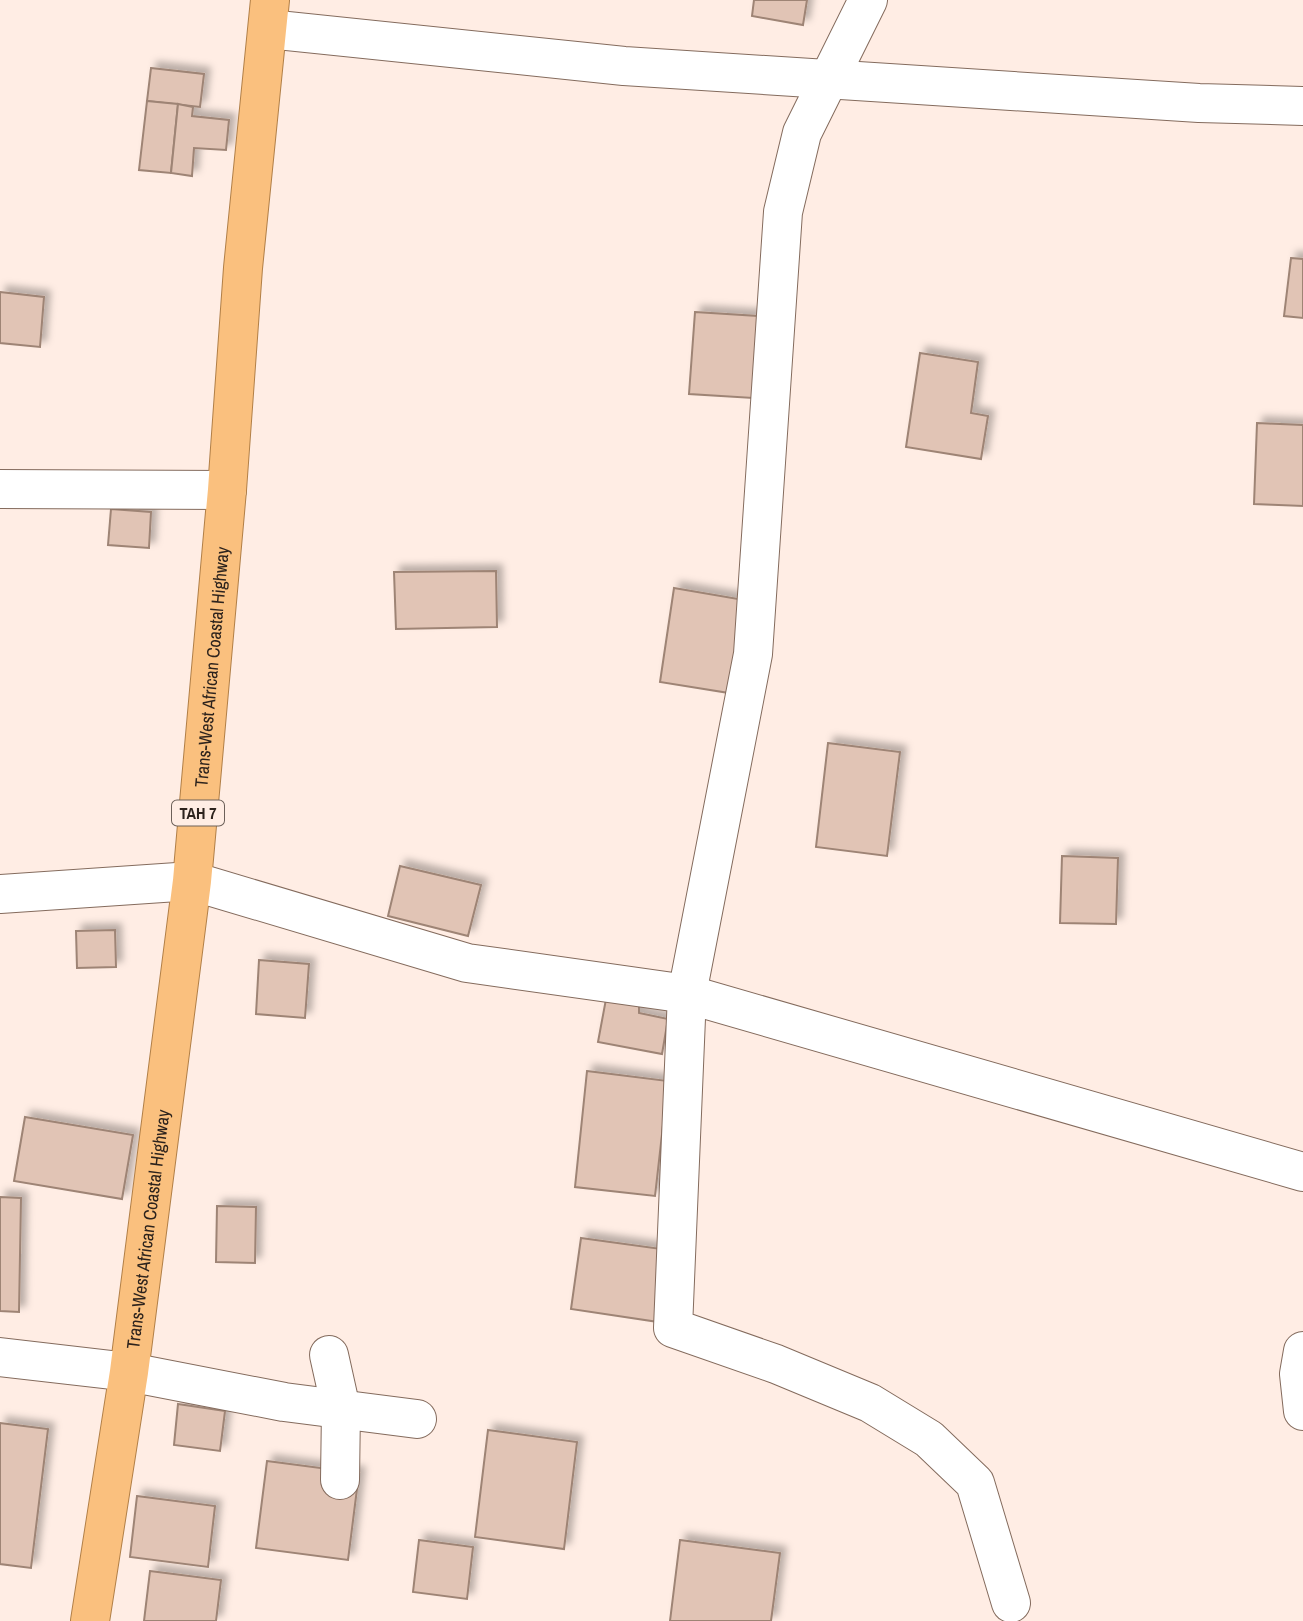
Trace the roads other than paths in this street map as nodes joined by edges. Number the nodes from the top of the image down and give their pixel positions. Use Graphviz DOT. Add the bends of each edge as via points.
graph roads {
  1 [pos="868,0"];
  2 [pos="269,15"];
  3 [pos="829,80"];
  4 [pos="1303,106"];
  5 [pos="0,489"];
  6 [pos="228,490"];
  7 [pos="192,881"];
  8 [pos="0,894"];
  9 [pos="687,995"];
  10 [pos="1303,1172"];
  11 [pos="1303,1351"];
  12 [pos="329,1355"];
  13 [pos="0,1357"];
  14 [pos="129,1371"];
  15 [pos="341,1409"];
  16 [pos="1303,1411"];
  17 [pos="417,1419"];
  18 [pos="340,1480"];
  19 [pos="1011,1603"];
  20 [pos="90,1621"];
  1 -- 3 [label="street"];
  2 -- 3 [label="street" via="624,66"];
  2 -- 6 [label="highway, Trans-West African Coastal Highway / TAH 7" via="243,268"];
  3 -- 4 [label="street"];
  3 -- 9 [label="street" via="802,133 783,212 754,654"];
  5 -- 6 [label="street"];
  6 -- 7 [label="highway, Trans-West African Coastal Highway / TAH 7"];
  7 -- 8 [label="street"];
  7 -- 9 [label="street" via="467,963"];
  7 -- 14 [label="highway, Trans-West African Coastal Highway / TAH 7"];
  9 -- 10 [label="street"];
  9 -- 19 [label="street" via="673,1328 870,1403 929,1438 975,1483"];
  11 -- 16 [label="street" via="1299,1374"];
  12 -- 15 [label="street"];
  13 -- 14 [label="street"];
  14 -- 15 [label="street"];
  14 -- 20 [label="highway, Trans-West African Coastal Highway / TAH 7"];
  15 -- 17 [label="street"];
  15 -- 18 [label="street"];
}
